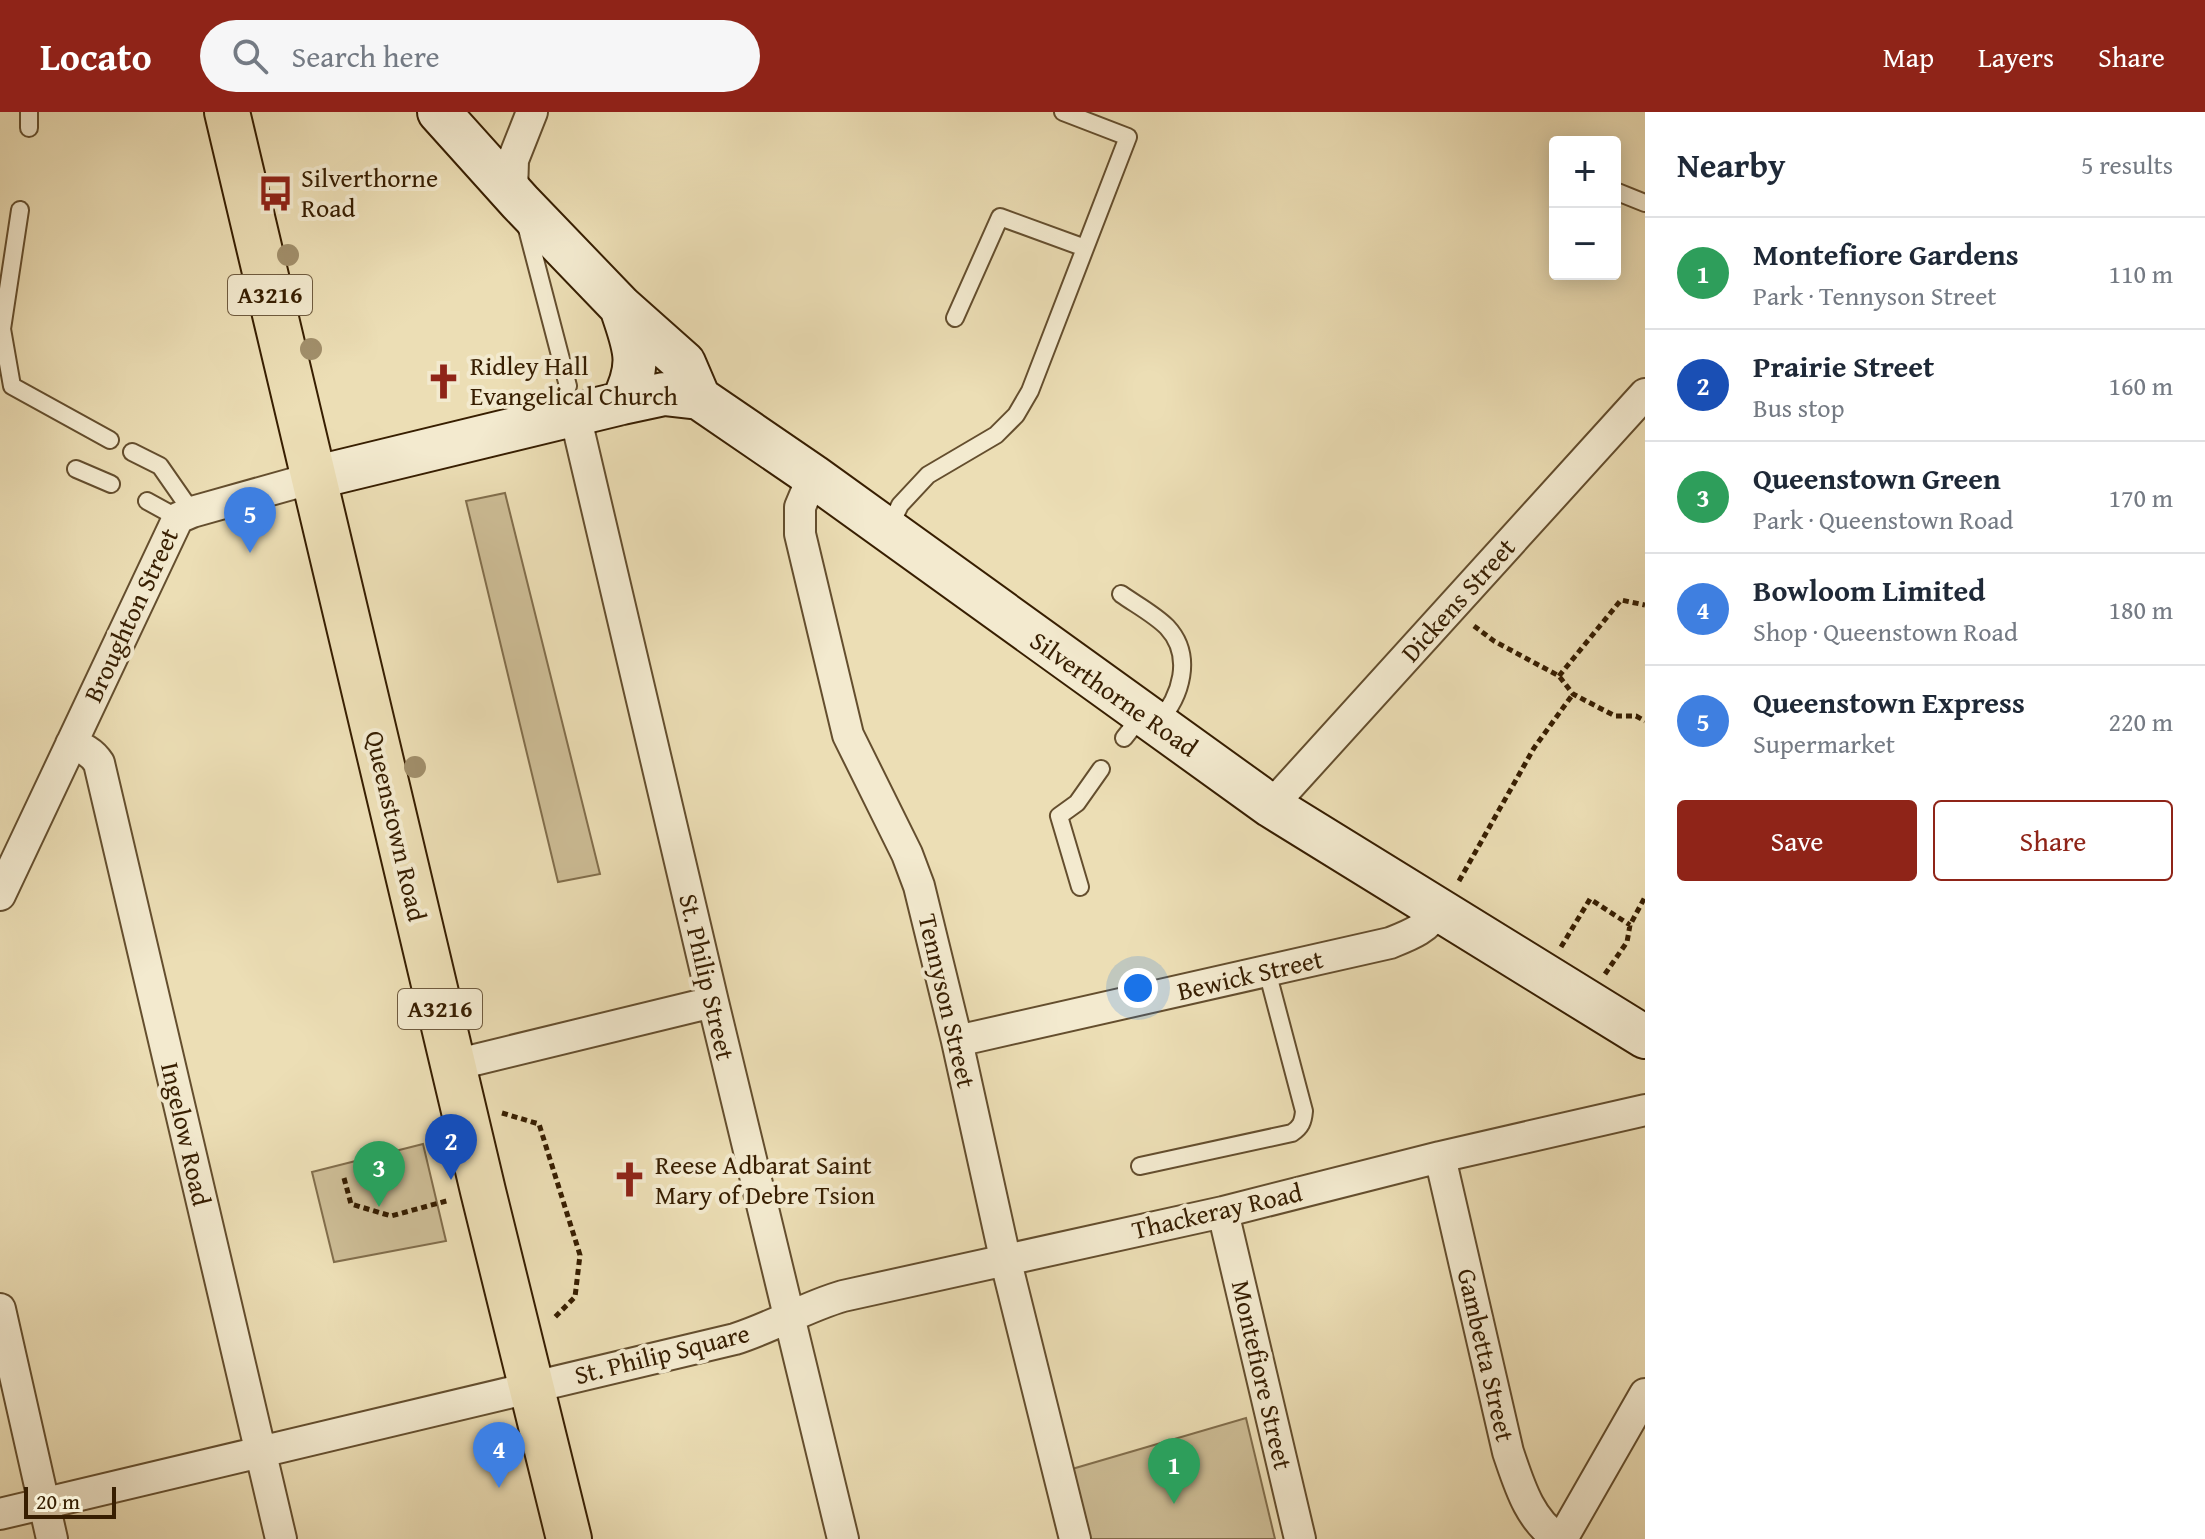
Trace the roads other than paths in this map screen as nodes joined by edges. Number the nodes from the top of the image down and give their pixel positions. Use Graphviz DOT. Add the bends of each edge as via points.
graph roads {
  1 [pos="227,112"];
  2 [pos="439,112"];
  3 [pos="532,112"];
  4 [pos="1063,112"];
  5 [pos="1621,193"];
  6 [pos="516,198"];
  7 [pos="1645,203"];
  8 [pos="20,210"];
  9 [pos="1085,248"];
  10 [pos="621,307"];
  11 [pos="955,318"];
  12 [pos="1645,394"];
  13 [pos="699,398"];
  14 [pos="572,400"];
  15 [pos="622,403"];
  16 [pos="110,440"];
  17 [pos="132,452"];
  18 [pos="76,469"];
  19 [pos="813,476"];
  20 [pos="313,478"];
  21 [pos="111,484"];
  22 [pos="147,501"];
  23 [pos="185,515"];
  24 [pos="888,530"];
  25 [pos="1121,594"];
  26 [pos="1141,725"];
  27 [pos="71,744"];
  28 [pos="1101,769"];
  29 [pos="1271,806"];
  30 [pos="1080,887"];
  31 [pos="0,895"];
  32 [pos="1443,913"];
  33 [pos="1267,971"];
  34 [pos="713,1002"];
  35 [pos="1645,1037"];
  36 [pos="957,1041"];
  37 [pos="454,1065"];
  38 [pos="1645,1110"];
  39 [pos="1440,1157"];
  40 [pos="1140,1166"];
  41 [pos="1223,1212"];
  42 [pos="1005,1258"];
  43 [pos="0,1309"];
  44 [pos="790,1316"];
  45 [pos="531,1386"];
  46 [pos="1645,1394"];
  47 [pos="262,1453"];
  48 [pos="44,1504"];
  49 [pos="0,1514"];
  50 [pos="52,1539"];
  51 [pos="281,1539"];
  52 [pos="569,1539"];
  53 [pos="843,1539"];
  54 [pos="1075,1539"];
  55 [pos="1300,1539"];
  56 [pos="1561,1539"];
  1 -- 20 [label="main road, Queenstown Road / A3216"];
  2 -- 6 [label="main road"];
  3 -- 6 [label="street" via="513,160"];
  4 -- 9 [label="lane" via="1128,137"];
  5 -- 7 [label="lane"];
  6 -- 10 [label="main road"];
  6 -- 14 [label="lane"];
  8 -- 16 [label="lane" via="2,329 12,386"];
  9 -- 11 [label="lane" via="1000,217"];
  9 -- 24 [label="lane" via="1016,415 996,435 928,475 900,505"];
  10 -- 13 [label="main road" via="684,363"];
  10 -- 15 [label="main road" via="634,349 634,380"];
  12 -- 29 [label="street, Dickens Street"];
  13 -- 15 [label="main road, Broughton Street" via="664,394"];
  13 -- 19 [label="main road, Silverthorne Road"];
  14 -- 15 [label="main road, Broughton Street"];
  14 -- 20 [label="main road, Broughton Street"];
  14 -- 34 [label="street, St. Philip Street"];
  17 -- 23 [label="lane" via="160,466"];
  18 -- 21 [label="lane"];
  19 -- 24 [label="main road, Silverthorne Road"];
  19 -- 36 [label="street, Tennyson Street" via="800,507 800,534 848,735 919,886"];
  20 -- 23 [label="street, Broughton Street"];
  20 -- 37 [label="main road, Queenstown Road / A3216"];
  22 -- 23 [label="lane"];
  23 -- 27 [label="street, Broughton Street"];
  24 -- 26 [label="main road, Silverthorne Road"];
  25 -- 26 [label="lane" via="1167,627 1183,670 1170,709"];
  26 -- 29 [label="main road, Silverthorne Road"];
  27 -- 31 [label="street, Broughton Street"];
  27 -- 47 [label="street, Ingelow Road" via="99,763"];
  28 -- 30 [label="lane" via="1077,803 1059,816"];
  29 -- 32 [label="main road, Silverthorne Road"];
  32 -- 33 [label="street, Bewick Street" via="1416,933 1390,943"];
  32 -- 35 [label="main road, Silverthorne Road"];
  33 -- 36 [label="street, Bewick Street"];
  33 -- 40 [label="lane" via="1304,1111 1299,1128"];
  34 -- 37 [label="street"];
  34 -- 44 [label="street, St. Philip Street"];
  36 -- 42 [label="street, Tennyson Street"];
  37 -- 45 [label="main road, Queenstown Road / A3216"];
  38 -- 39 [label="street, Thackeray Road"];
  39 -- 41 [label="street, Thackeray Road"];
  39 -- 56 [label="street, Gambetta Street" via="1508,1452 1538,1521"];
  41 -- 42 [label="street, Thackeray Road"];
  41 -- 55 [label="street, Montefiore Street"];
  42 -- 44 [label="street, Thackeray Road" via="843,1296"];
  42 -- 54 [label="street, Tennyson Street"];
  43 -- 48 [label="street"];
  44 -- 45 [label="street, St. Philip Square" via="735,1339"];
  44 -- 53 [label="street, St. Philip Street"];
  45 -- 47 [label="street, St. Philip Square"];
  45 -- 52 [label="main road, Queenstown Road / A3216"];
  46 -- 56 [label="street"];
  47 -- 48 [label="street, St. Philip Square"];
  47 -- 51 [label="street, Ingelow Road"];
  48 -- 49 [label="street, St. Philip Square"];
  48 -- 50 [label="street"];
}
